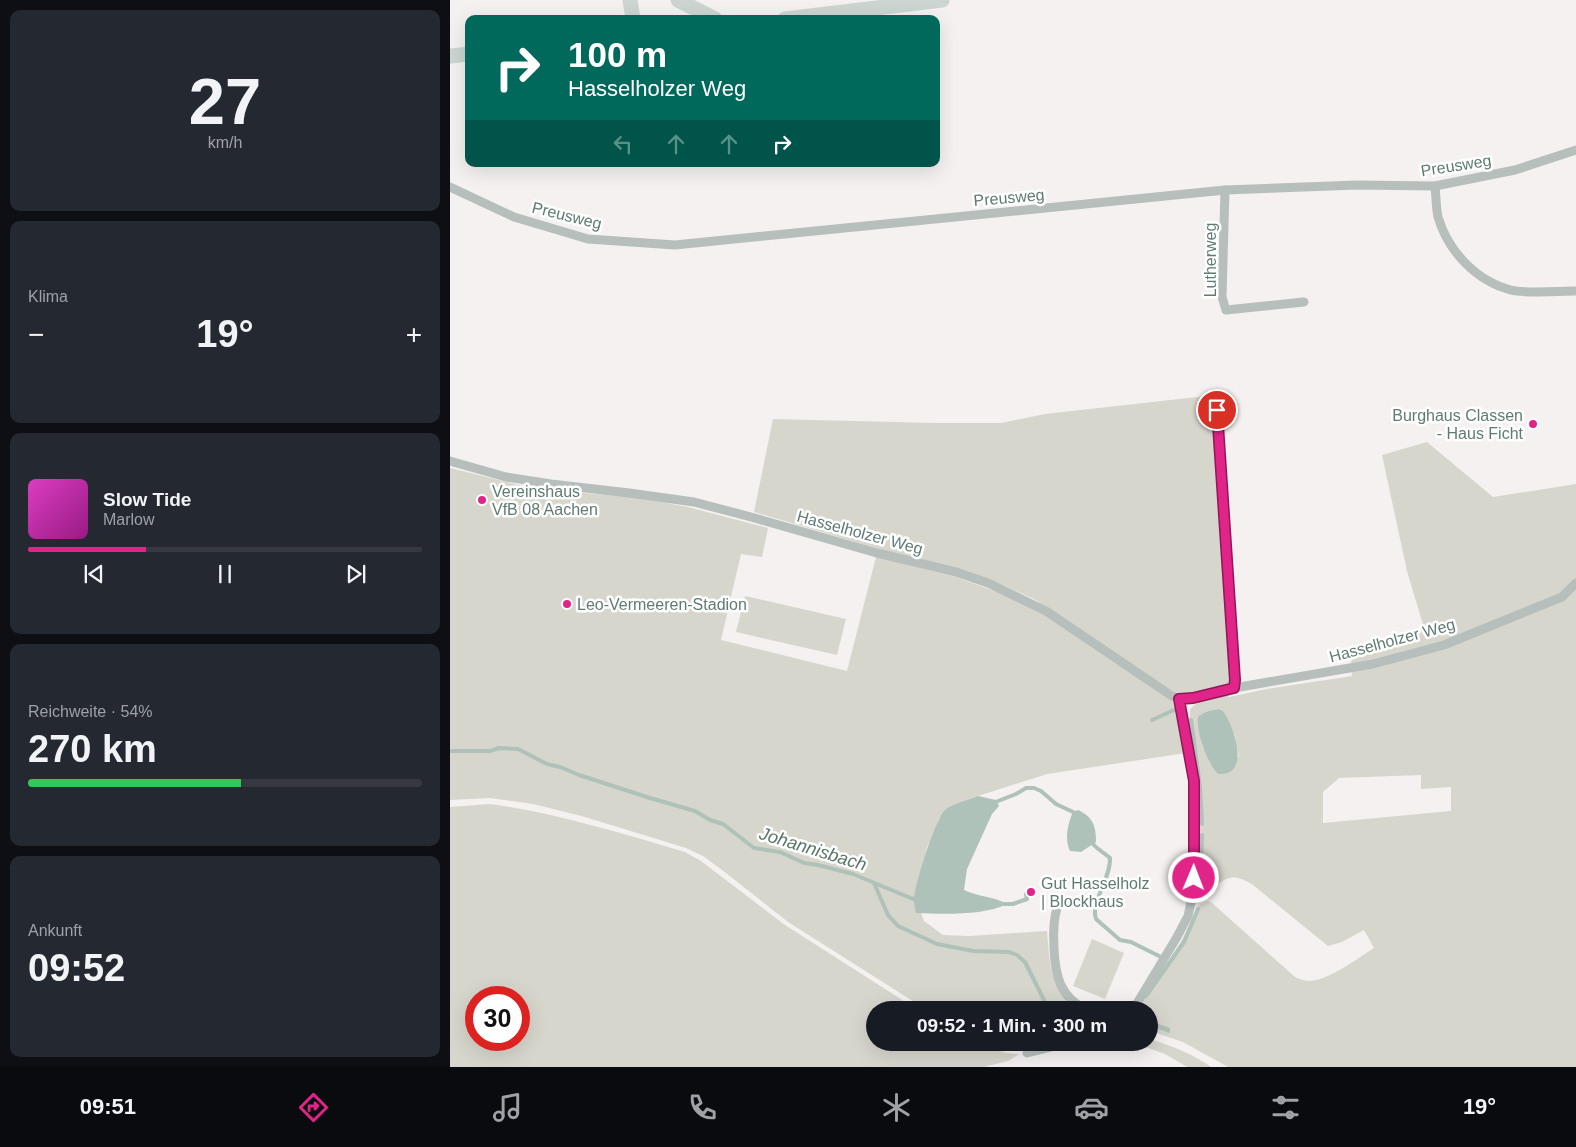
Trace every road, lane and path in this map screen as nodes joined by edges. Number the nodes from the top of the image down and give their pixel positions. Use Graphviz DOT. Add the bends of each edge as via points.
graph roads {
  1 [pos="630,0"];
  2 [pos="678,0"];
  3 [pos="942,0"];
  4 [pos="632,15"];
  5 [pos="707,15"];
  6 [pos="817,15"];
  7 [pos="465,54"];
  8 [pos="450,56"];
  9 [pos="1576,150"];
  10 [pos="1435,186"];
  11 [pos="450,188"];
  12 [pos="1225,190"];
  13 [pos="1576,291"];
  14 [pos="1304,302"];
  15 [pos="1217,402"];
  16 [pos="450,461"];
  17 [pos="1576,583"];
  18 [pos="1234,688"];
  19 [pos="1179,699"];
  20 [pos="1058,905"];
  21 [pos="1072,1001"];
  22 [pos="1138,1001"];
  23 [pos="1034,1051"];
  24 [pos="1026,1053"];
  1 -- 4 [label="main road"];
  2 -- 5 [label="main road"];
  3 -- 6 [label="main road"];
  7 -- 8 [label="main road"];
  9 -- 10 [label="street, Preusweg" via="1515,170"];
  10 -- 12 [label="street, Preusweg"];
  10 -- 13 [label="street" via="1438,216 1450,246 1468,266 1489,281 1512,291"];
  11 -- 12 [label="street, Preusweg" via="514,217 588,239 675,245"];
  12 -- 14 [label="street, Lutherweg" via="1222,297 1226,310"];
  15 -- 18 [label="street"];
  16 -- 19 [label="street, Hasselholzer Weg" via="506,477 694,502 956,572 988,583 1046,611"];
  17 -- 18 [label="street, Hasselholzer Weg" via="1562,597 1444,646 1352,669"];
  18 -- 19 [label="street, Hasselholzer Weg"];
  19 -- 22 [label="street" via="1194,781 1193,893 1188,916"];
  20 -- 21 [label="street" via="1053,930 1055,970 1060,986"];
  23 -- 24 [label="street"];
}
